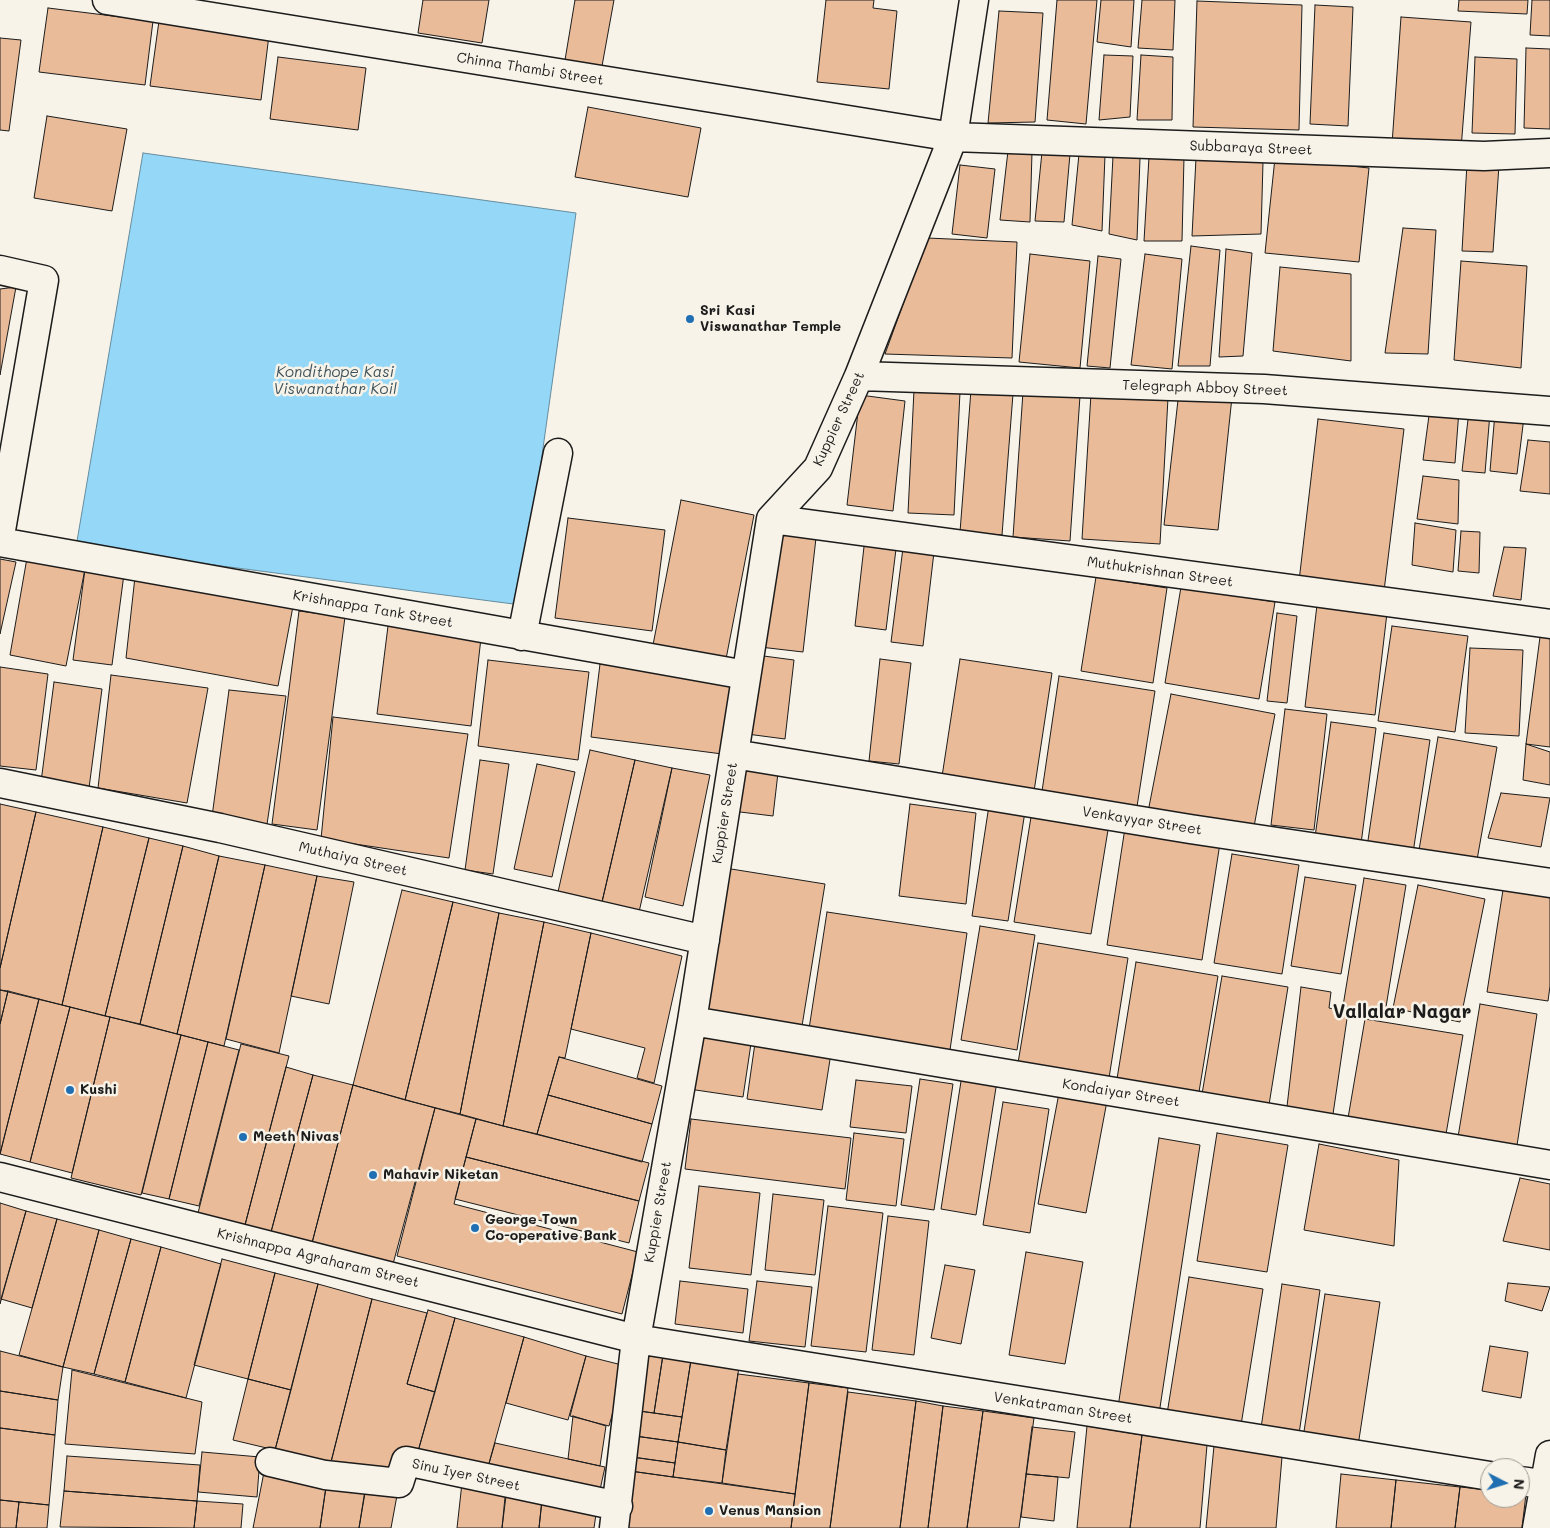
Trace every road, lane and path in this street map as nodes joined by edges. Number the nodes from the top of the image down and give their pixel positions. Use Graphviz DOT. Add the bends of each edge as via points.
graph roads {
  1 [pos="107,0"];
  2 [pos="974,0"];
  3 [pos="953,137"];
  4 [pos="1550,153"];
  5 [pos="0,270"];
  6 [pos="859,376"];
  7 [pos="1550,411"];
  8 [pos="558,452"];
  9 [pos="771,519"];
  10 [pos="0,536"];
  11 [pos="0,542"];
  12 [pos="1550,624"];
  13 [pos="522,636"];
  14 [pos="746,675"];
  15 [pos="734,754"];
  16 [pos="0,783"];
  17 [pos="1550,883"];
  18 [pos="705,940"];
  19 [pos="692,1021"];
  20 [pos="1550,1165"];
  21 [pos="0,1177"];
  22 [pos="636,1339"];
  23 [pos="1550,1455"];
  24 [pos="270,1462"];
  25 [pos="1480,1474"];
  26 [pos="1538,1483"];
  27 [pos="616,1517"];
  28 [pos="1537,1528"];
  1 -- 3 [label="street, Chinna Thambi Street"];
  2 -- 3 [label="street, Kuppier Street"];
  3 -- 4 [label="street, Subbaraya Street" via="1474,156"];
  3 -- 6 [label="street, Kuppier Street"];
  5 -- 10 [label="street" via="44,280"];
  6 -- 7 [label="street, Telegraph Abboy Street" via="1264,389"];
  6 -- 9 [label="street, Kuppier Street" via="818,468"];
  8 -- 13 [label="street"];
  9 -- 12 [label="street, Muthukrishnan Street"];
  9 -- 14 [label="street, Kuppier Street"];
  11 -- 13 [label="street, Krishnappa Tank Street"];
  13 -- 14 [label="street, Krishnappa Tank Street"];
  14 -- 15 [label="street, Kuppier Street"];
  15 -- 17 [label="street, Venkayyar Street" via="1190,829"];
  15 -- 18 [label="street, Kuppier Street"];
  16 -- 18 [label="street, Muthaiya Street" via="220,828"];
  18 -- 19 [label="street, Kuppier Street"];
  19 -- 20 [label="street, Kondaiyar Street"];
  19 -- 22 [label="street, Kuppier Street"];
  21 -- 22 [label="street, Krishnappa Agraharam Street"];
  22 -- 25 [label="street, Venkatraman Street"];
  22 -- 27 [label="street, Kuppier Street"];
  23 -- 26 [label="street"];
  24 -- 27 [label="street, Sinu Iyer Street" via="325,1475 399,1484 406,1461"];
  26 -- 28 [label="street"];
}
